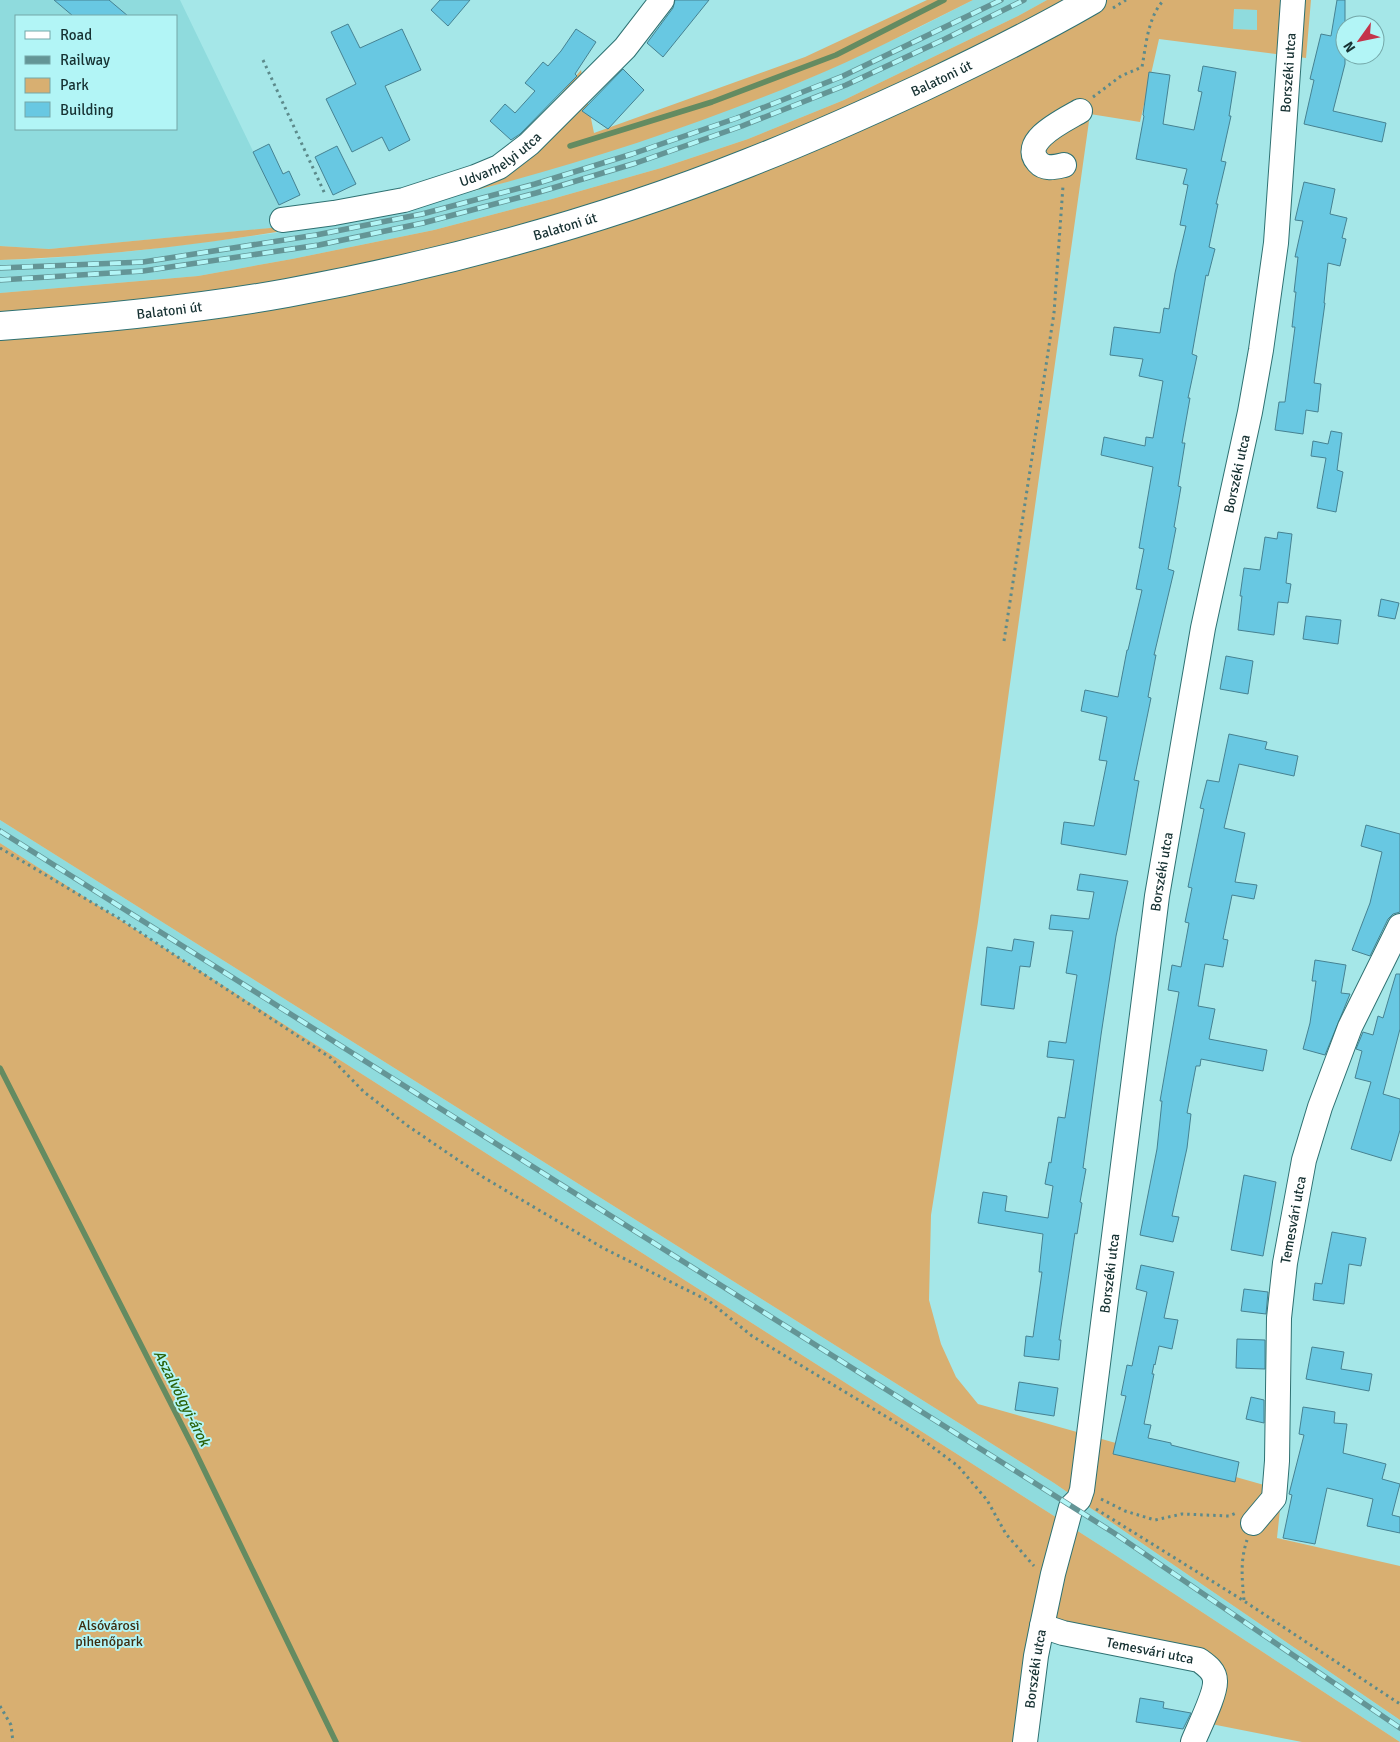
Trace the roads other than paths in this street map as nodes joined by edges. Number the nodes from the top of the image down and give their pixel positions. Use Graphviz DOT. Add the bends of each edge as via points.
graph roads {
  1 [pos="662,0"];
  2 [pos="1092,0"];
  3 [pos="1293,0"];
  4 [pos="1080,110"];
  5 [pos="1064,165"];
  6 [pos="282,220"];
  7 [pos="0,326"];
  8 [pos="1400,926"];
  9 [pos="1246,1518"];
  10 [pos="1042,1626"];
  11 [pos="1025,1742"];
  12 [pos="1193,1742"];
  1 -- 6 [label="street, Udvarhelyi utca" via="625,48 529,144 499,167 404,200"];
  2 -- 7 [label="main road, Balatoni út" via="953,72 804,140 685,187 544,232 436,261 286,293 79,320"];
  3 -- 10 [label="street, Borszéki utca" via="1276,243 1262,341 1250,412 1203,628 1164,848 1081,1494 1072,1507"];
  4 -- 5 [label="street" via="1043,134 1033,149 1037,161 1045,167"];
  8 -- 9 [label="street, Temesvári utca" via="1350,1027 1304,1160 1286,1253 1279,1318 1274,1498"];
  10 -- 11 [label="street, Borszéki utca"];
  10 -- 12 [label="street, Temesvári utca" via="1199,1660 1210,1667 1215,1681 1212,1696"];
}
